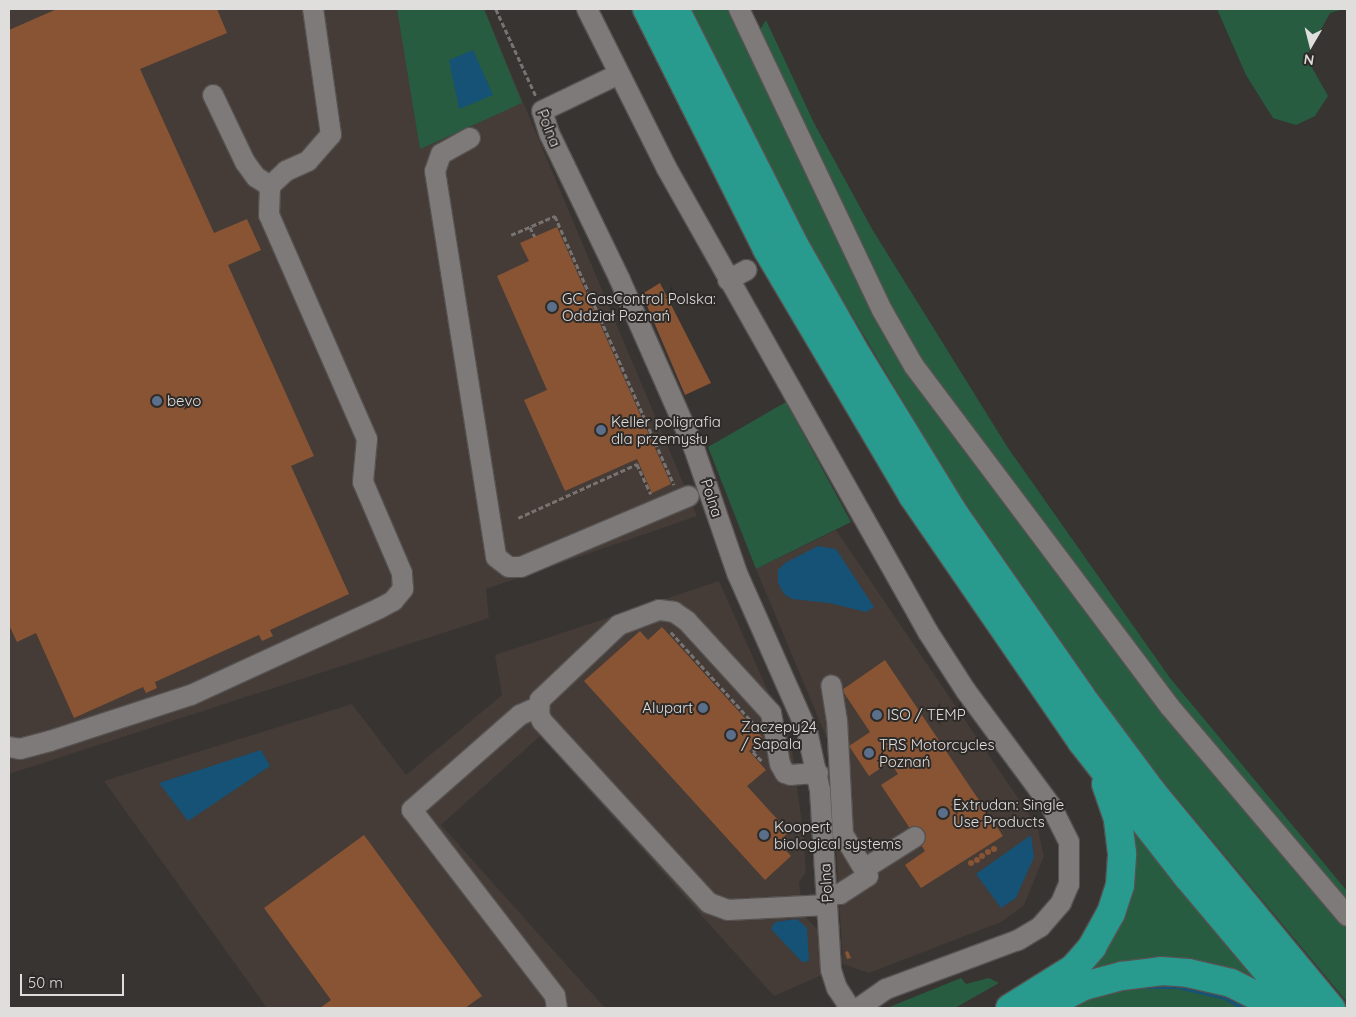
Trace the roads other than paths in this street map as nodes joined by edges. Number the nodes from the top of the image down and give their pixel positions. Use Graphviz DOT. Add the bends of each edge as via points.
graph roads {
  1 [pos="313,9"];
  2 [pos="587,9"];
  3 [pos="647,9"];
  4 [pos="675,9"];
  5 [pos="739,9"];
  6 [pos="619,74"];
  7 [pos="213,95"];
  8 [pos="470,138"];
  9 [pos="270,186"];
  10 [pos="746,270"];
  11 [pos="728,280"];
  12 [pos="689,496"];
  13 [pos="831,685"];
  14 [pos="538,708"];
  15 [pos="1082,742"];
  16 [pos="9,747"];
  17 [pos="818,773"];
  18 [pos="915,837"];
  19 [pos="864,869"];
  20 [pos="827,900"];
  21 [pos="1347,916"];
  22 [pos="557,1008"];
  23 [pos="850,1008"];
  24 [pos="859,1008"];
  25 [pos="1010,1008"];
  26 [pos="1042,1008"];
  27 [pos="1281,1008"];
  28 [pos="1298,1008"];
  29 [pos="1331,1008"];
  1 -- 9 [label="street" via="331,135 308,161 286,171"];
  2 -- 6 [label="street"];
  3 -- 15 [label="highway" via="732,183 834,368 962,570"];
  4 -- 29 [label="highway" via="792,241 858,357 953,512 1020,612 1152,792"];
  5 -- 21 [label="street" via="882,310 918,373 1170,707"];
  6 -- 11 [label="street"];
  6 -- 17 [label="street, Polna" via="542,111 694,448 735,568 807,732"];
  7 -- 9 [label="street" via="245,162 256,177"];
  8 -- 12 [label="street" via="441,154 435,171 496,557 508,567 522,566 655,498"];
  9 -- 16 [label="street" via="268,215 367,439 363,482 402,574 403,589 393,601 380,608 191,695 50,741 20,749"];
  10 -- 11 [label="street"];
  11 -- 24 [label="street" via="932,639 1051,806 1069,842 1069,884 1061,903 1040,927 1018,940 886,989"];
  13 -- 19 [label="street" via="837,721 842,828 845,840"];
  14 -- 17 [label="street" via="543,694 618,625 659,610 674,612 687,621 772,713 780,766 787,775"];
  14 -- 20 [label="street" via="542,721 709,903 728,910"];
  14 -- 22 [label="street" via="520,715 412,810 556,996"];
  15 -- 25 [label="highway" via="1111,793 1118,820 1122,853 1117,898 1099,937 1074,968"];
  15 -- 28 [label="highway" via="1187,876"];
  17 -- 20 [label="street, Polna"];
  18 -- 19 [label="street"];
  19 -- 20 [label="street" via="868,876"];
  20 -- 23 [label="street, Polna" via="831,970 837,988"];
  26 -- 27 [label="highway" via="1084,986 1122,976 1161,971 1188,973 1231,983"];
}
